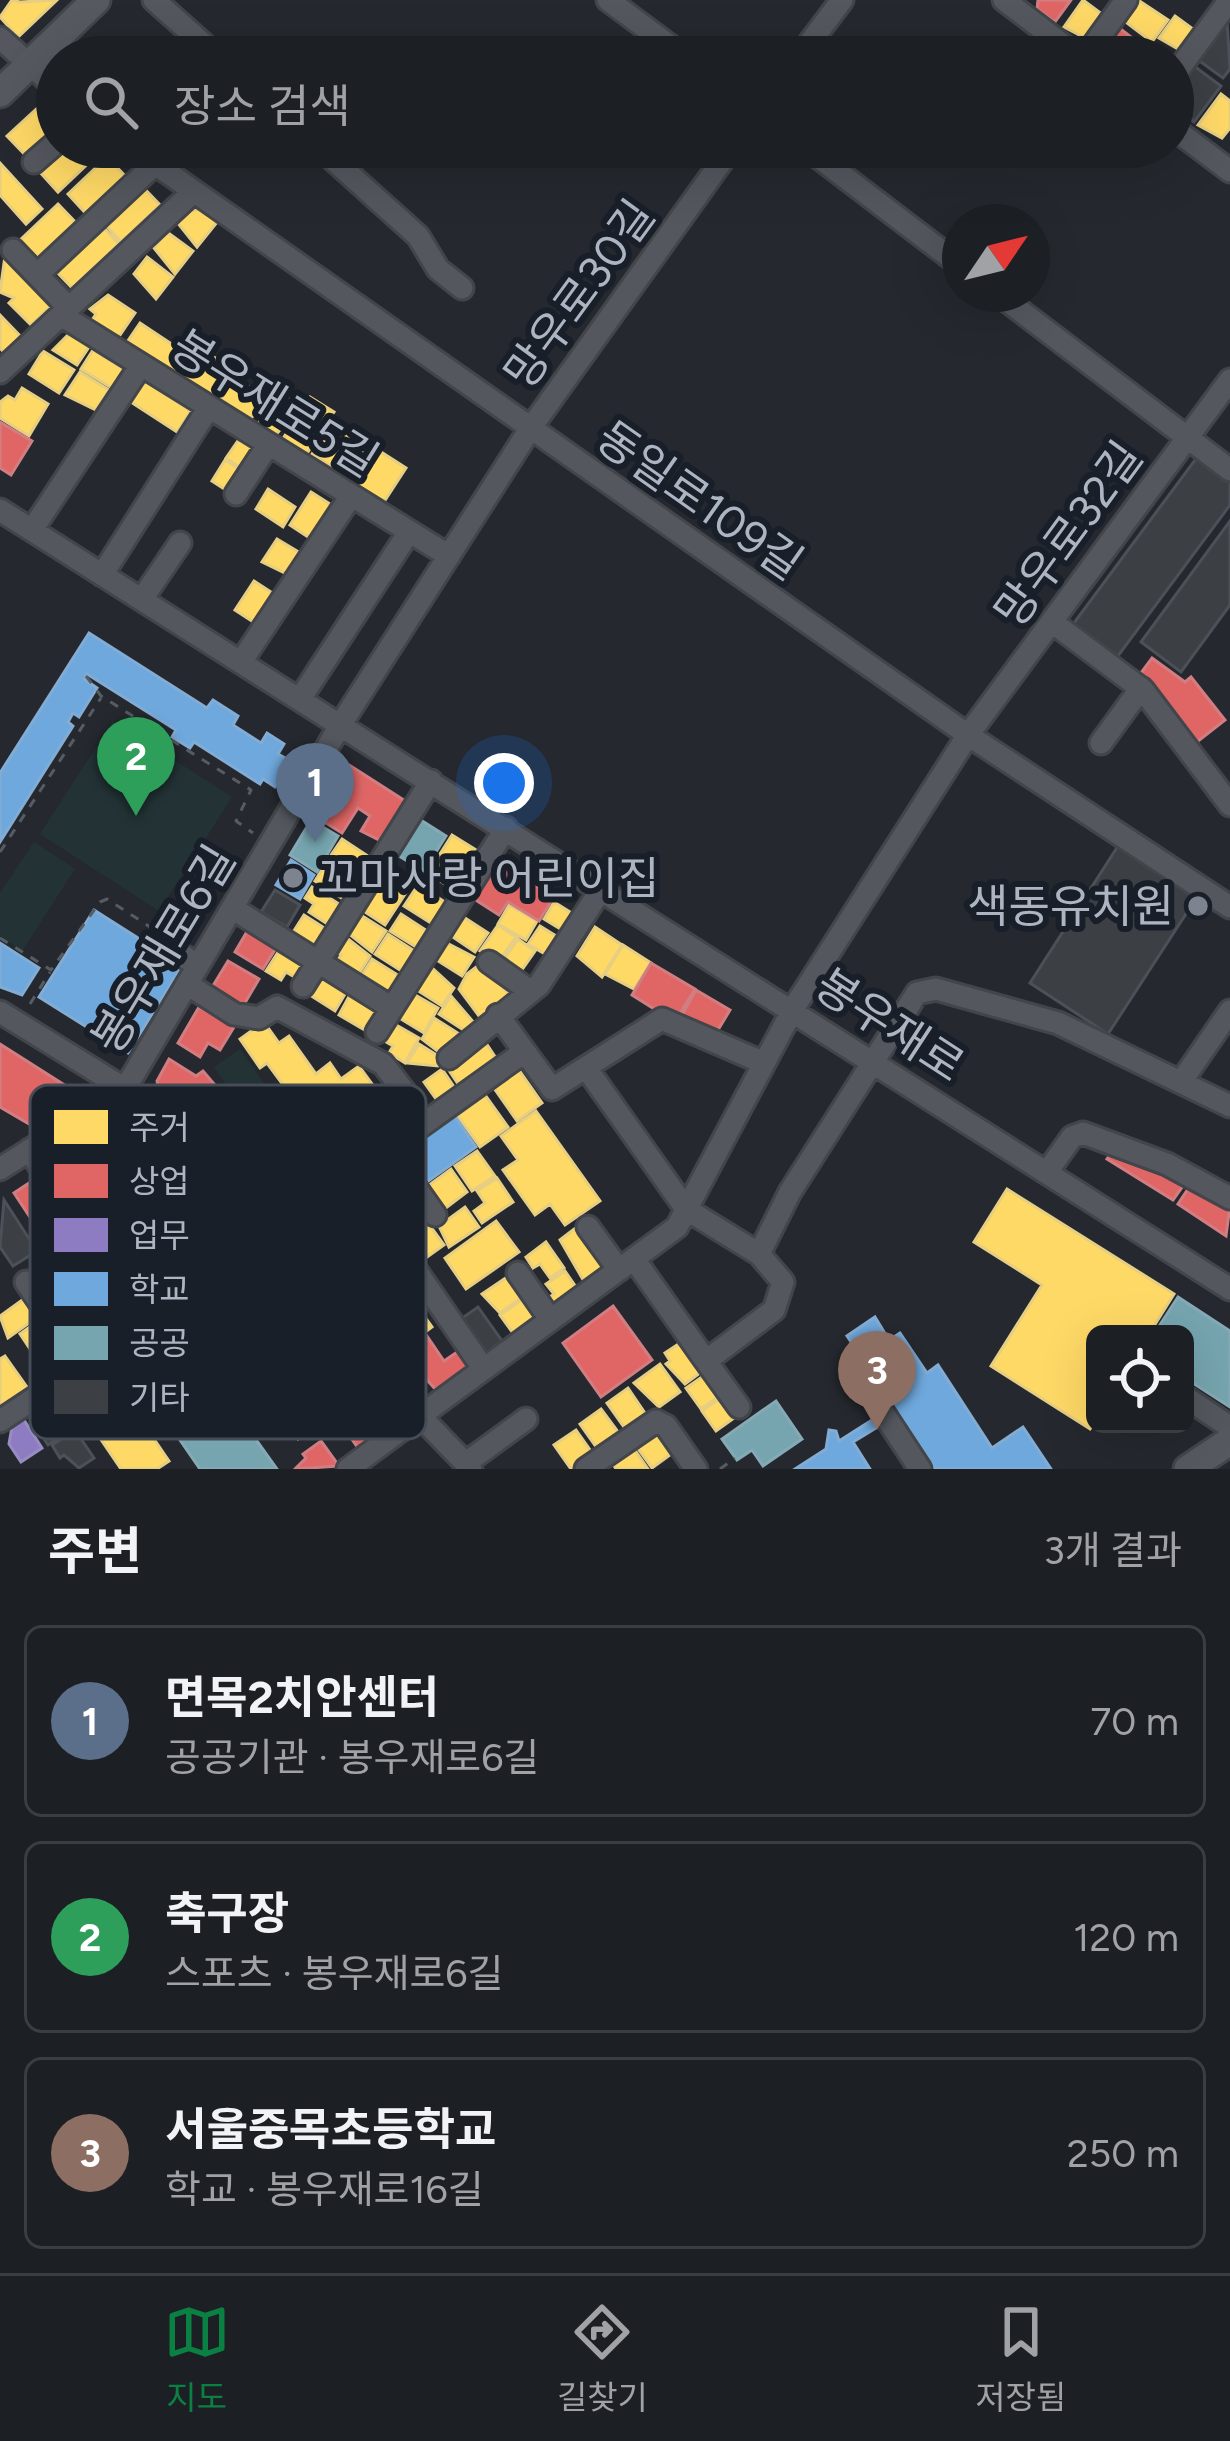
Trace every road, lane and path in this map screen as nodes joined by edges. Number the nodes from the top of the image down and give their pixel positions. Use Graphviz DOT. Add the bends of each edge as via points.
graph roads {
  1 [pos="96,0"];
  2 [pos="154,0"];
  3 [pos="608,0"];
  4 [pos="842,0"];
  5 [pos="1126,0"];
  6 [pos="1017,4"];
  7 [pos="1226,5"];
  8 [pos="59,36"];
  9 [pos="194,36"];
  10 [pos="657,36"];
  11 [pos="815,36"];
  12 [pos="1056,36"];
  13 [pos="1098,36"];
  14 [pos="0,38"];
  15 [pos="1194,48"];
  16 [pos="36,58"];
  17 [pos="28,66"];
  18 [pos="36,72"];
  19 [pos="0,93"];
  20 [pos="1194,140"];
  21 [pos="1226,159"];
  22 [pos="151,168"];
  23 [pos="158,168"];
  24 [pos="342,168"];
  25 [pos="718,168"];
  26 [pos="833,168"];
  27 [pos="191,194"];
  28 [pos="13,250"];
  29 [pos="942,251"];
  30 [pos="37,275"];
  31 [pos="462,288"];
  32 [pos="65,312"];
  33 [pos="1022,312"];
  34 [pos="141,365"];
  35 [pos="2,366"];
  36 [pos="1230,380"];
  37 [pos="209,407"];
  38 [pos="530,429"];
  39 [pos="1187,438"];
  40 [pos="268,445"];
  41 [pos="1230,470"];
  42 [pos="236,494"];
  43 [pos="351,496"];
  44 [pos="0,511"];
  45 [pos="32,530"];
  46 [pos="409,532"];
  47 [pos="180,543"];
  48 [pos="448,556"];
  49 [pos="103,575"];
  50 [pos="142,599"];
  51 [pos="1052,622"];
  52 [pos="241,662"];
  53 [pos="86,676"];
  54 [pos="1141,688"];
  55 [pos="101,696"];
  56 [pos="300,699"];
  57 [pos="341,724"];
  58 [pos="968,735"];
  59 [pos="1101,743"];
  60 [pos="430,781"];
  61 [pos="1230,804"];
  62 [pos="506,828"];
  63 [pos="270,844"];
  64 [pos="0,852"];
  65 [pos="602,888"];
  66 [pos="1230,907"];
  67 [pos="232,908"];
  68 [pos="0,938"];
  69 [pos="170,944"];
  70 [pos="318,962"];
  71 [pos="489,962"];
  72 [pos="51,970"];
  73 [pos="193,975"];
  74 [pos="303,986"];
  75 [pos="530,991"];
  76 [pos="392,1008"];
  77 [pos="793,1009"];
  78 [pos="1230,1010"];
  79 [pos="497,1015"];
  80 [pos="9,1017"];
  81 [pos="376,1032"];
  82 [pos="524,1052"];
  83 [pos="449,1058"];
  84 [pos="872,1059"];
  85 [pos="764,1063"];
  86 [pos="587,1070"];
  87 [pos="1181,1082"];
  88 [pos="119,1085"];
  89 [pos="127,1085"];
  90 [pos="400,1085"];
  91 [pos="1230,1106"];
  92 [pos="426,1121"];
  93 [pos="29,1150"];
  94 [pos="0,1169"];
  95 [pos="1047,1172"];
  96 [pos="1230,1198"];
  97 [pos="426,1202"];
  98 [pos="686,1209"];
  99 [pos="435,1215"];
  100 [pos="588,1227"];
  101 [pos="759,1254"];
  102 [pos="627,1265"];
  103 [pos="518,1273"];
  104 [pos="26,1282"];
  105 [pos="30,1288"];
  106 [pos="426,1288"];
  107 [pos="1230,1289"];
  108 [pos="550,1319"];
  109 [pos="706,1361"];
  110 [pos="483,1368"];
  111 [pos="30,1401"];
  112 [pos="1194,1403"];
  113 [pos="740,1407"];
  114 [pos="880,1408"];
  115 [pos="426,1410"];
  116 [pos="426,1419"];
  117 [pos="526,1419"];
  118 [pos="0,1421"];
  119 [pos="1230,1427"];
  120 [pos="388,1439"];
  121 [pos="1230,1442"];
  122 [pos="735,1458"];
  123 [pos="469,1466"];
  124 [pos="348,1469"];
  125 [pos="586,1469"];
  126 [pos="696,1469"];
  127 [pos="720,1469"];
  128 [pos="920,1469"];
  129 [pos="1188,1469"];
  1 -- 8 [label="main road"];
  2 -- 9 [label="street"];
  3 -- 10 [label="street"];
  4 -- 11 [label="street"];
  5 -- 13 [label="street"];
  6 -- 12 [label="street"];
  7 -- 15 [label="street"];
  14 -- 17 [label="street"];
  16 -- 17 [label="main road"];
  17 -- 18 [label="street"];
  17 -- 19 [label="main road"];
  20 -- 21 [label="street"];
  22 -- 30 [label="street"];
  23 -- 27 [label="street, 동일로109길"];
  24 -- 31 [label="street"];
  25 -- 38 [label="street, 망우로30길"];
  26 -- 29 [label="street"];
  27 -- 32 [label="street"];
  27 -- 38 [label="street, 동일로109길"];
  28 -- 30 [label="street, 봉우재로5길"];
  30 -- 32 [label="street, 봉우재로5길"];
  32 -- 34 [label="street, 봉우재로5길"];
  32 -- 35 [label="street"];
  33 -- 39 [label="street"];
  34 -- 37 [label="street, 봉우재로5길"];
  34 -- 45 [label="street"];
  36 -- 39 [label="street, 망우로32길"];
  37 -- 40 [label="street, 봉우재로5길"];
  37 -- 49 [label="street"];
  38 -- 48 [label="street"];
  38 -- 58 [label="street, 동일로109길"];
  39 -- 41 [label="street"];
  39 -- 51 [label="street, 망우로32길"];
  40 -- 42 [label="street"];
  40 -- 43 [label="street, 봉우재로5길"];
  43 -- 46 [label="street, 봉우재로5길"];
  43 -- 52 [label="street"];
  44 -- 45 [label="street, 봉우재로"];
  45 -- 49 [label="street, 봉우재로"];
  46 -- 48 [label="street, 봉우재로5길"];
  46 -- 56 [label="street"];
  47 -- 50 [label="street"];
  48 -- 57 [label="street"];
  49 -- 50 [label="street, 봉우재로"];
  50 -- 52 [label="street, 봉우재로"];
  51 -- 54 [label="street"];
  51 -- 58 [label="street, 망우로32길"];
  52 -- 56 [label="street, 봉우재로"];
  53 -- 55 [label="path"];
  54 -- 59 [label="street"];
  54 -- 61 [label="street"];
  55 -- 63 [label="path" via="251,790 236,821"];
  55 -- 64 [label="path"];
  56 -- 57 [label="street, 봉우재로"];
  57 -- 60 [label="street, 봉우재로"];
  57 -- 63 [label="street, 봉우재로6길"];
  58 -- 66 [label="street, 동일로109길"];
  58 -- 77 [label="street, 망우로32길"];
  60 -- 62 [label="street, 봉우재로"];
  60 -- 70 [label="street"];
  62 -- 65 [label="street, 봉우재로"];
  62 -- 76 [label="street"];
  63 -- 67 [label="street, 봉우재로6길"];
  65 -- 75 [label="street"];
  65 -- 77 [label="street, 봉우재로"];
  67 -- 70 [label="street"];
  67 -- 73 [label="street, 봉우재로6길"];
  68 -- 72 [label="path"];
  69 -- 72 [label="path" via="115,904 100,902"];
  69 -- 73 [label="street"];
  70 -- 74 [label="street"];
  70 -- 76 [label="street"];
  71 -- 75 [label="street"];
  72 -- 80 [label="path"];
  73 -- 89 [label="street, 봉우재로6길"];
  73 -- 90 [label="street" via="234,1014 259,1018 277,1007 391,1072"];
  75 -- 79 [label="street"];
  76 -- 81 [label="street"];
  77 -- 84 [label="street, 봉우재로"];
  77 -- 85 [label="street, 망우로32길"];
  78 -- 87 [label="street"];
  79 -- 82 [label="street"];
  79 -- 83 [label="street"];
  80 -- 88 [label="street"];
  82 -- 86 [label="street" via="552,1089"];
  82 -- 92 [label="street"];
  84 -- 87 [label="street" via="912,998 931,988 1058,1022"];
  84 -- 95 [label="street, 봉우재로"];
  84 -- 101 [label="street"];
  85 -- 86 [label="street" via="662,1019"];
  85 -- 98 [label="street, 망우로32길"];
  86 -- 98 [label="street"];
  87 -- 91 [label="street"];
  93 -- 94 [label="street"];
  95 -- 96 [label="street" via="1083,1133"];
  95 -- 107 [label="street, 봉우재로"];
  97 -- 99 [label="street"];
  98 -- 101 [label="street"];
  98 -- 102 [label="street, 망우로32길" via="674,1230"];
  100 -- 102 [label="street"];
  101 -- 109 [label="street" via="783,1282 779,1302"];
  102 -- 108 [label="street, 망우로32길"];
  102 -- 109 [label="street"];
  103 -- 108 [label="street"];
  104 -- 105 [label="street"];
  106 -- 110 [label="street"];
  108 -- 110 [label="street, 망우로32길"];
  109 -- 113 [label="street"];
  110 -- 115 [label="street, 망우로32길"];
  111 -- 118 [label="street"];
  112 -- 119 [label="street"];
  114 -- 128 [label="street"];
  116 -- 123 [label="street"];
  117 -- 123 [label="street"];
  120 -- 124 [label="street, 망우로32길"];
  121 -- 129 [label="main road"];
  122 -- 127 [label="path"];
  125 -- 126 [label="street" via="656,1421"];
}
